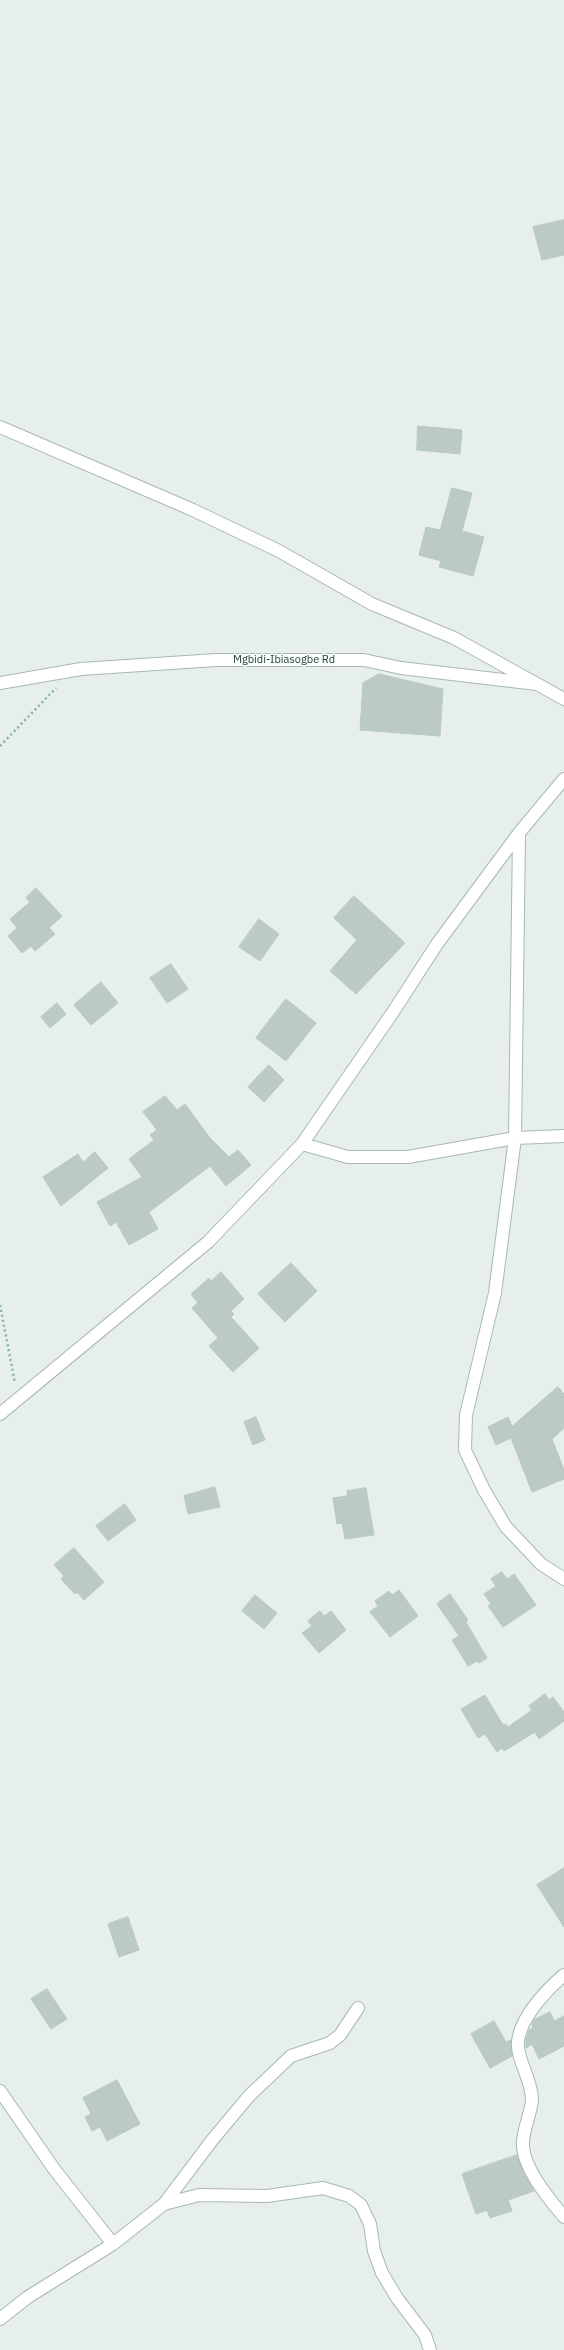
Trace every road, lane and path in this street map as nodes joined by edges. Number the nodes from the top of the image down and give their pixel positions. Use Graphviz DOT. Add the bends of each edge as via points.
graph roads {
  1 [pos="0,427"];
  2 [pos="73,670"];
  3 [pos="0,683"];
  4 [pos="537,684"];
  5 [pos="564,699"];
  6 [pos="0,746"];
  7 [pos="564,779"];
  8 [pos="519,833"];
  9 [pos="564,1136"];
  10 [pos="515,1138"];
  11 [pos="302,1144"];
  12 [pos="0,1305"];
  13 [pos="22,1396"];
  14 [pos="0,1414"];
  15 [pos="564,1579"];
  16 [pos="564,1975"];
  17 [pos="358,2008"];
  18 [pos="0,2091"];
  19 [pos="164,2204"];
  20 [pos="564,2217"];
  21 [pos="113,2244"];
  22 [pos="0,2319"];
  23 [pos="430,2350"];
  1 -- 4 [label="street" via="200,513 279,551 372,604 454,638"];
  2 -- 3 [label="street, Mgbidi-Ibiasogbe Rd"];
  2 -- 4 [label="street, Mgbidi-Ibiasogbe Rd" via="216,660 364,660 401,668"];
  2 -- 6 [label="path"];
  4 -- 5 [label="street, Mgbidi-Ibiasogbe Rd"];
  7 -- 8 [label="street"];
  8 -- 10 [label="street"];
  8 -- 11 [label="street" via="437,944"];
  9 -- 10 [label="street"];
  10 -- 11 [label="street" via="408,1157 348,1157"];
  10 -- 15 [label="street" via="495,1293 466,1416 465,1450 506,1528 541,1564"];
  11 -- 13 [label="street" via="208,1242"];
  12 -- 13 [label="path" via="12,1378"];
  13 -- 14 [label="street"];
  16 -- 20 [label="street" via="530,2010 521,2031 518,2047 530,2083 532,2101 523,2143 528,2161 542,2190"];
  17 -- 19 [label="street" via="340,2035 330,2043 291,2056 249,2096"];
  18 -- 21 [label="street" via="54,2169"];
  19 -- 21 [label="street"];
  19 -- 23 [label="street" via="199,2195 267,2196 323,2188 349,2196 361,2205 370,2224 374,2251 382,2273 425,2336"];
  21 -- 22 [label="street" via="28,2297"];
}
